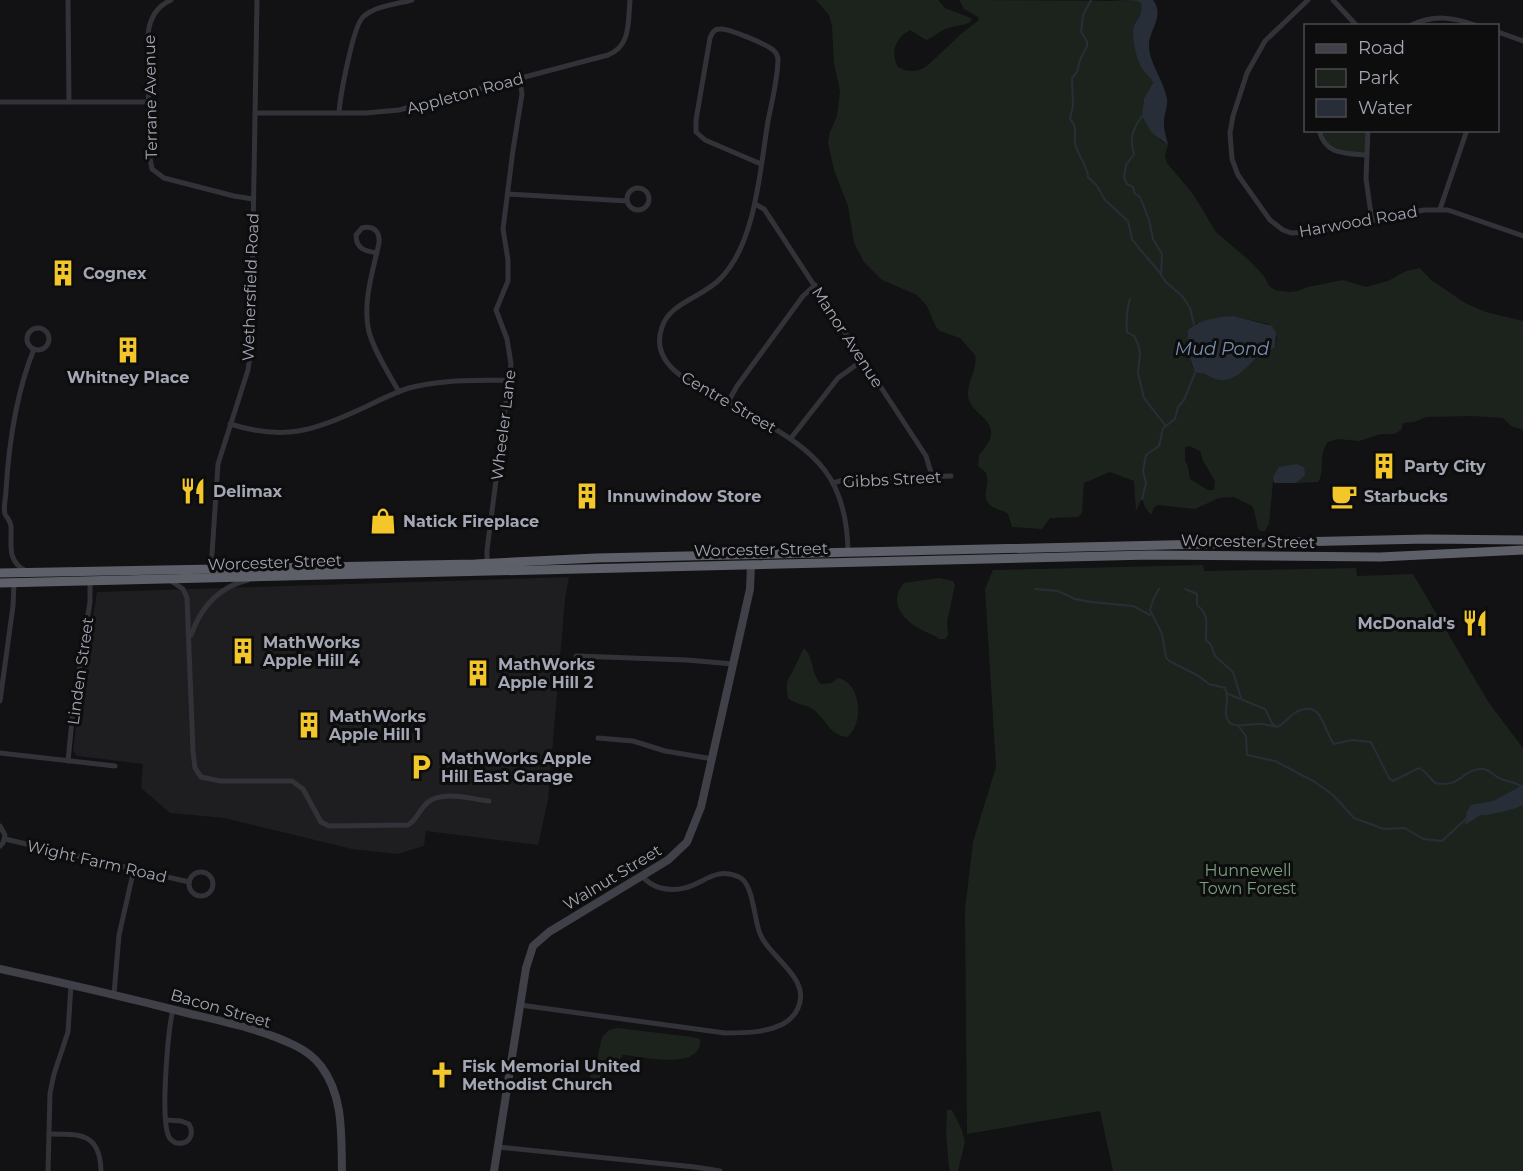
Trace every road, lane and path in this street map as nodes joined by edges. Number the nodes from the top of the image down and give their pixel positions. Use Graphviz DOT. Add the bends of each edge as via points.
graph roads {
  1 [pos="68,0"];
  2 [pos="171,0"];
  3 [pos="257,0"];
  4 [pos="412,0"];
  5 [pos="630,0"];
  6 [pos="1308,0"];
  7 [pos="1334,0"];
  8 [pos="1355,24"];
  9 [pos="1414,24"];
  10 [pos="1472,24"];
  11 [pos="1499,33"];
  12 [pos="1523,41"];
  13 [pos="520,79"];
  14 [pos="0,102"];
  15 [pos="69,102"];
  16 [pos="149,102"];
  17 [pos="255,113"];
  18 [pos="339,113"];
  19 [pos="1320,132"];
  20 [pos="1368,132"];
  21 [pos="1466,132"];
  22 [pos="1366,155"];
  23 [pos="761,164"];
  24 [pos="508,194"];
  25 [pos="253,199"];
  26 [pos="627,201"];
  27 [pos="755,204"];
  28 [pos="1440,209"];
  29 [pos="1372,221"];
  30 [pos="1523,236"];
  31 [pos="377,253"];
  32 [pos="814,285"];
  33 [pos="34,349"];
  34 [pos="863,360"];
  35 [pos="510,380"];
  36 [pos="399,392"];
  37 [pos="728,402"];
  38 [pos="230,424"];
  39 [pos="790,438"];
  40 [pos="932,476"];
  41 [pos="951,476"];
  42 [pos="833,483"];
  43 [pos="5,514"];
  44 [pos="0,520"];
  45 [pos="1459,539"];
  46 [pos="1523,540"];
  47 [pos="1523,550"];
  48 [pos="848,552"];
  49 [pos="1459,554"];
  50 [pos="487,564"];
  51 [pos="751,565"];
  52 [pos="211,569"];
  53 [pos="33,572"];
  54 [pos="0,573"];
  55 [pos="257,578"];
  56 [pos="170,580"];
  57 [pos="90,582"];
  58 [pos="14,583"];
  59 [pos="0,584"];
  60 [pos="189,640"];
  61 [pos="576,656"];
  62 [pos="733,664"];
  63 [pos="0,701"];
  64 [pos="598,738"];
  65 [pos="0,753"];
  66 [pos="712,759"];
  67 [pos="68,761"];
  68 [pos="115,766"];
  69 [pos="489,801"];
  70 [pos="0,826"];
  71 [pos="5,839"];
  72 [pos="0,846"];
  73 [pos="134,869"];
  74 [pos="642,876"];
  75 [pos="189,882"];
  76 [pos="0,969"];
  77 [pos="71,985"];
  78 [pos="114,994"];
  79 [pos="520,1005"];
  80 [pos="173,1009"];
  81 [pos="167,1120"];
  82 [pos="49,1134"];
  83 [pos="498,1147"];
  84 [pos="48,1171"];
  85 [pos="101,1171"];
  86 [pos="342,1171"];
  87 [pos="494,1171"];
  88 [pos="720,1171"];
  1 -- 15 [label="street"];
  2 -- 16 [label="street, Terrane Avenue" via="155,11 149,27"];
  3 -- 17 [label="street, Wethersfield Road"];
  4 -- 18 [label="street" via="375,10 360,21"];
  5 -- 13 [label="street, Appleton Road" via="626,38 614,52"];
  6 -- 29 [label="street, Harwood Road" via="1272,34 1251,64 1231,124 1232,159 1259,206 1283,230 1307,233"];
  7 -- 8 [label="street"];
  9 -- 10 [label="street" via="1438,17"];
  11 -- 12 [label="street"];
  13 -- 18 [label="street, Appleton Road" via="399,110"];
  13 -- 24 [label="street, Wheeler Lane" via="522,94"];
  14 -- 15 [label="street"];
  15 -- 16 [label="street"];
  16 -- 25 [label="street, Terrane Avenue" via="150,160 155,173"];
  17 -- 18 [label="street, Appleton Road"];
  17 -- 25 [label="street, Wethersfield Road"];
  19 -- 22 [label="street" via="1330,149"];
  20 -- 22 [label="street"];
  21 -- 28 [label="street"];
  22 -- 29 [label="street" via="1366,189"];
  23 -- 23 [label="street, Centre Street" via="778,58 768,47 718,28 710,38 696,132 705,140"];
  23 -- 27 [label="street, Centre Street"];
  24 -- 26 [label="street"];
  24 -- 35 [label="street, Wheeler Lane" via="503,229 508,281 496,310 509,347"];
  25 -- 38 [label="street, Wethersfield Road" via="251,350"];
  26 -- 26 [label="street" via="630,207 640,210 648,204 649,195 635,188 628,193"];
  27 -- 32 [label="street, Manor Avenue" via="767,213"];
  27 -- 37 [label="street, Centre Street" via="726,272 706,291 673,310 664,321 659,343 673,370"];
  28 -- 29 [label="street, Harwood Road"];
  28 -- 30 [label="street, Harwood Road"];
  31 -- 31 [label="street" via="378,233 370,227 362,228 356,242 363,250"];
  31 -- 36 [label="street" via="367,301 368,325 375,349"];
  32 -- 34 [label="street, Manor Avenue"];
  32 -- 37 [label="street"];
  33 -- 33 [label="street" via="44,348 48,343 45,330 34,328 28,333 27,340"];
  33 -- 43 [label="street" via="12,433"];
  34 -- 39 [label="street" via="838,378"];
  34 -- 40 [label="street, Manor Avenue" via="926,456"];
  35 -- 36 [label="street" via="441,383"];
  35 -- 50 [label="street, Wheeler Lane"];
  36 -- 38 [label="street" via="334,422 303,431 285,433"];
  37 -- 39 [label="street, Centre Street"];
  38 -- 52 [label="street, Wethersfield Road" via="216,472"];
  39 -- 42 [label="street, Centre Street" via="818,461"];
  40 -- 41 [label="street, Gibbs Street"];
  40 -- 42 [label="street, Gibbs Street" via="847,479"];
  42 -- 48 [label="street, Centre Street" via="845,513"];
  43 -- 44 [label="street"];
  43 -- 53 [label="street" via="10,524 12,559 20,568"];
  45 -- 46 [label="highway, Worcester Street"];
  45 -- 48 [label="highway, Worcester Street"];
  45 -- 49 [label="highway"];
  47 -- 49 [label="highway, Worcester Street"];
  48 -- 50 [label="highway, Worcester Street"];
  49 -- 51 [label="highway, Worcester Street" via="1150,555"];
  50 -- 52 [label="highway, Worcester Street"];
  51 -- 55 [label="highway, Worcester Street"];
  51 -- 62 [label="street, Walnut Street" via="750,589"];
  52 -- 53 [label="highway, Worcester Street"];
  53 -- 54 [label="highway, Worcester Street"];
  55 -- 56 [label="highway, Worcester Street"];
  55 -- 60 [label="street" via="229,586 213,597"];
  56 -- 57 [label="highway, Worcester Street"];
  56 -- 60 [label="street" via="185,593"];
  57 -- 58 [label="highway, Worcester Street"];
  57 -- 67 [label="street, Linden Street"];
  58 -- 59 [label="highway, Worcester Street"];
  58 -- 63 [label="street"];
  60 -- 69 [label="street" via="193,752 201,777 212,781 296,783 318,818 329,826 408,825 425,805 440,797"];
  61 -- 62 [label="street"];
  62 -- 66 [label="street, Walnut Street"];
  64 -- 66 [label="street" via="633,741"];
  65 -- 67 [label="street"];
  66 -- 74 [label="street, Walnut Street" via="701,807 687,842"];
  67 -- 68 [label="street"];
  70 -- 71 [label="street, Wight Farm Road"];
  71 -- 72 [label="street, Wight Farm Road"];
  71 -- 73 [label="street, Wight Farm Road"];
  73 -- 75 [label="street, Wight Farm Road"];
  73 -- 78 [label="street" via="119,935"];
  74 -- 79 [label="street, Walnut Street" via="536,942 528,961"];
  74 -- 79 [label="street" via="653,885 675,890 721,873 744,880 761,937 799,985 800,1003 789,1020 770,1029 725,1033"];
  75 -- 75 [label="street, Wight Farm Road" via="196,873 204,872 211,876 213,888 204,897 196,896"];
  76 -- 77 [label="street, Bacon Street"];
  77 -- 78 [label="street, Bacon Street"];
  77 -- 82 [label="street" via="68,1032 50,1093"];
  78 -- 80 [label="street, Bacon Street"];
  79 -- 83 [label="street, Walnut Street"];
  80 -- 81 [label="street" via="167,1059"];
  80 -- 86 [label="street, Bacon Street" via="266,1034 310,1054 326,1074 337,1098"];
  81 -- 81 [label="street" via="189,1124 192,1132 187,1142 170,1139"];
  82 -- 84 [label="street"];
  82 -- 85 [label="street" via="91,1140 98,1149"];
  83 -- 87 [label="street, Walnut Street"];
  83 -- 88 [label="street"];
}
